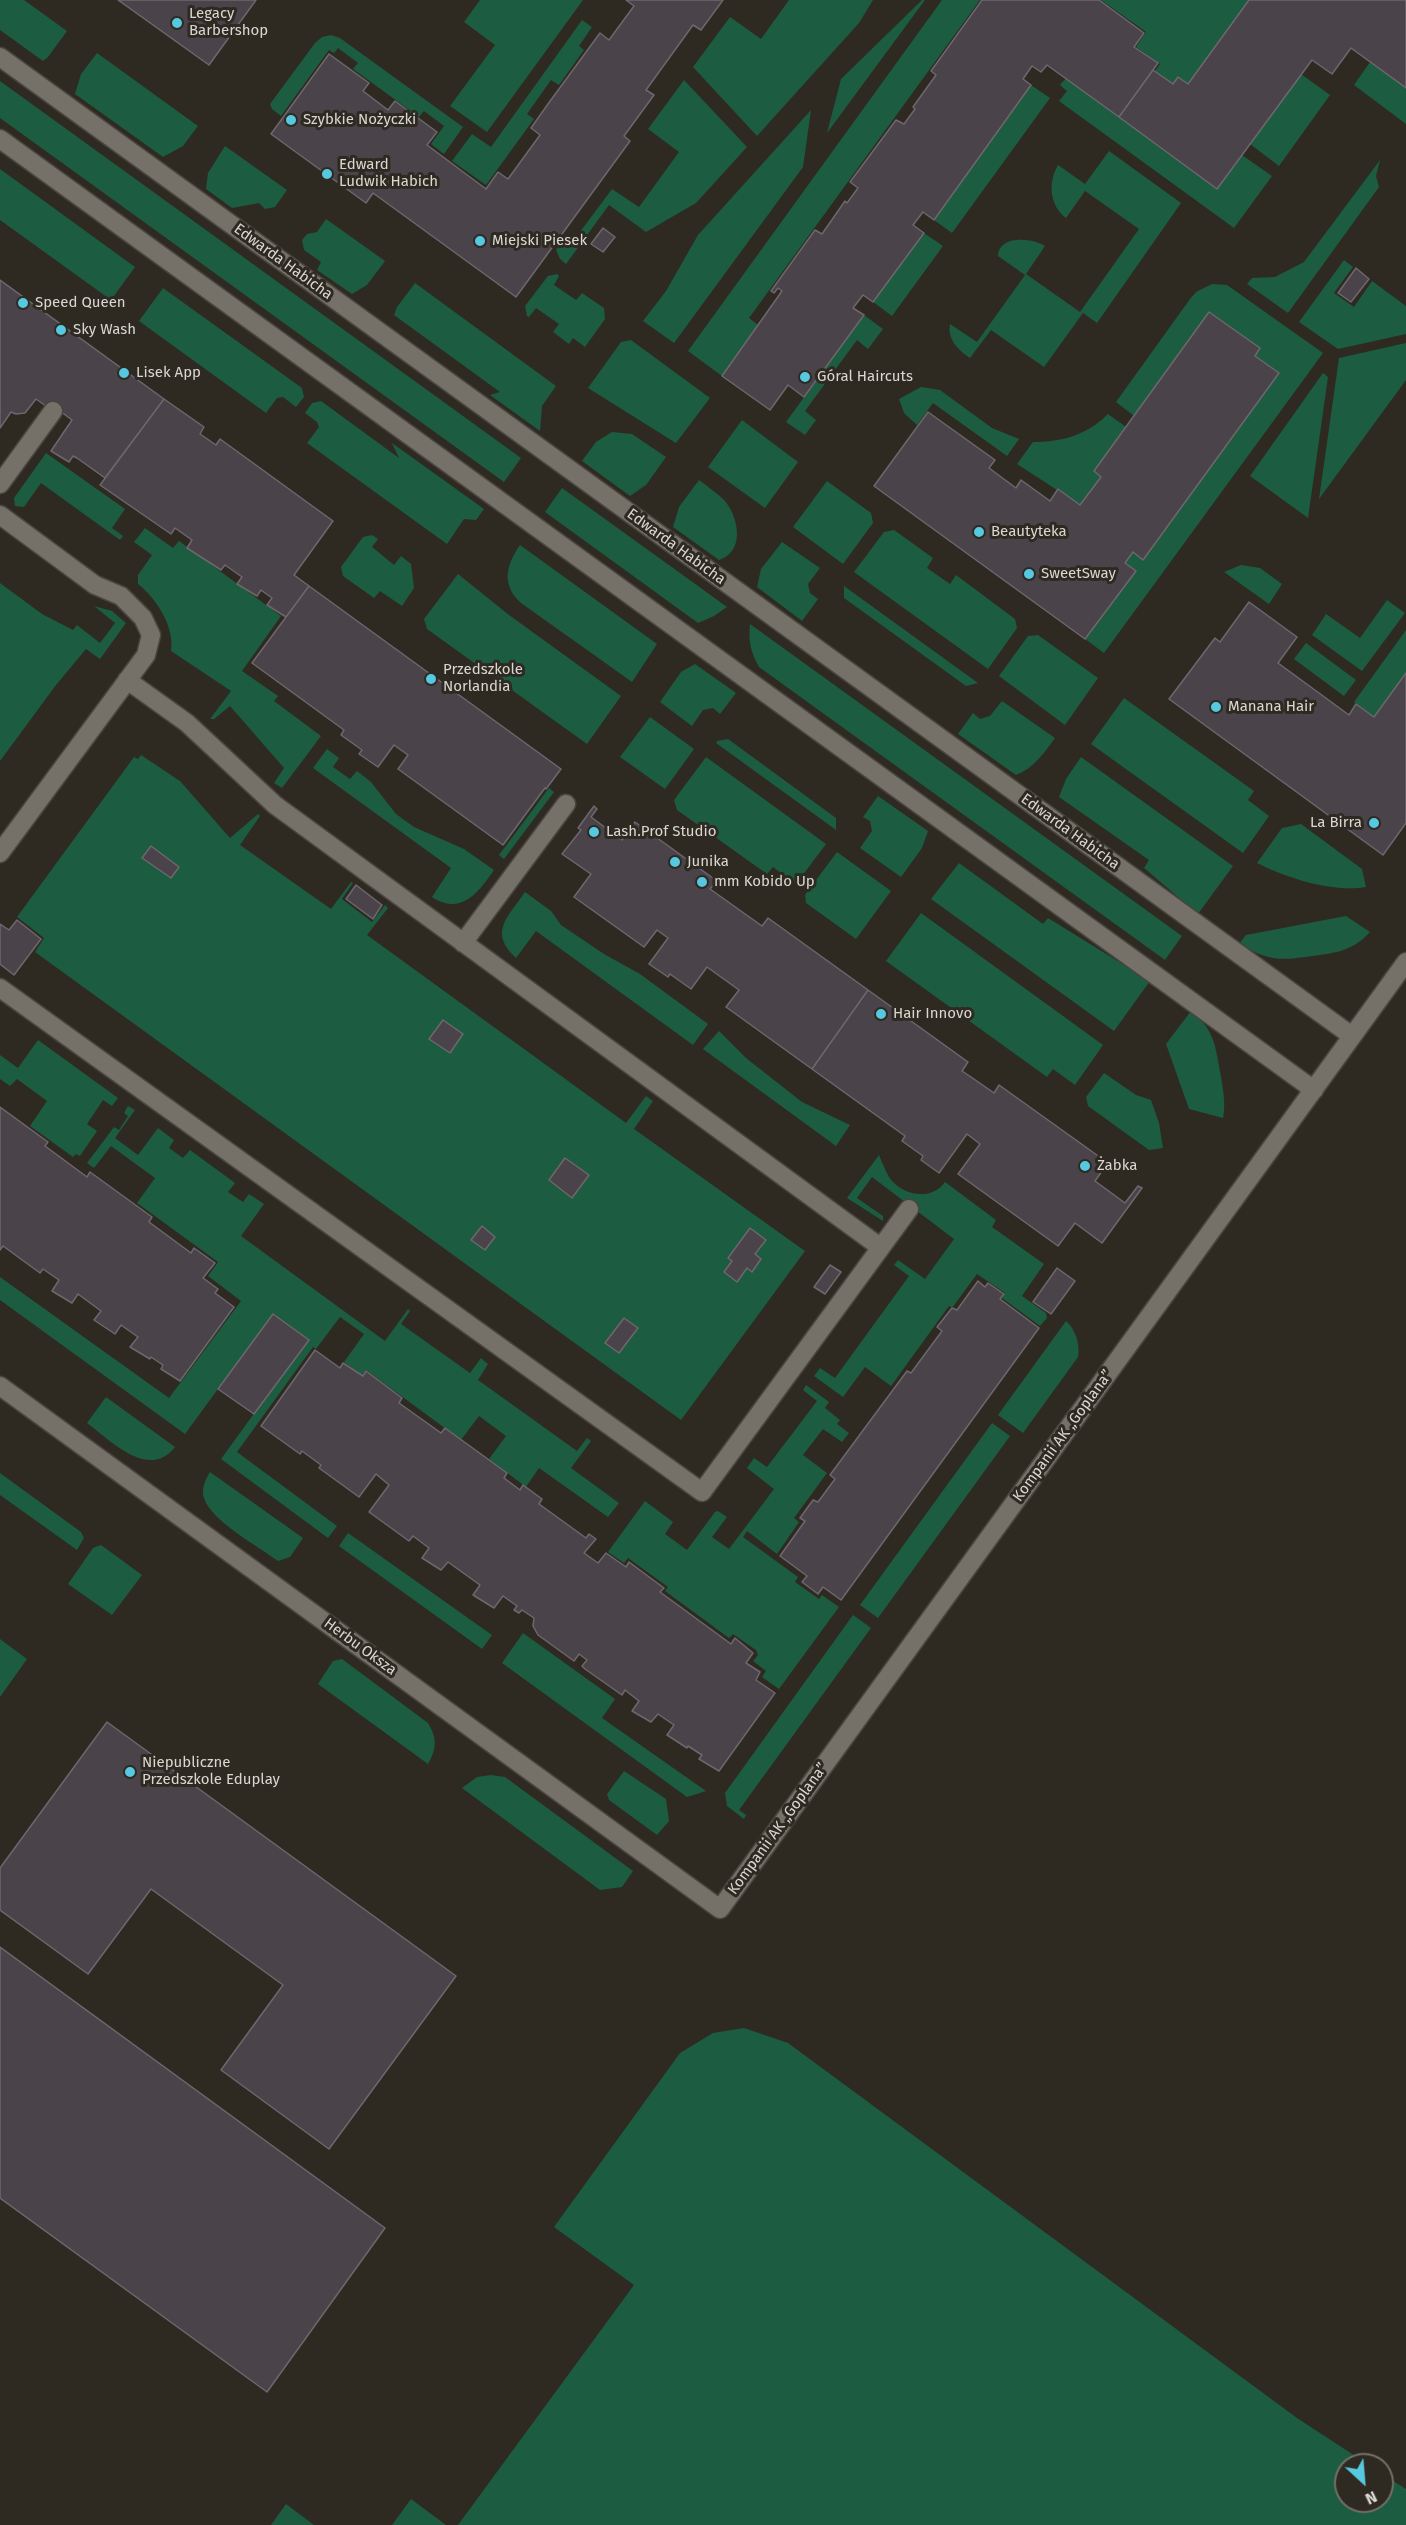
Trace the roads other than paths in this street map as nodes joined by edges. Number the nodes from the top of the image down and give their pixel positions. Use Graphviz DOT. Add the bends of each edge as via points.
graph roads {
  1 [pos="0,57"];
  2 [pos="0,139"];
  3 [pos="53,411"];
  4 [pos="0,484"];
  5 [pos="0,515"];
  6 [pos="127,680"];
  7 [pos="566,804"];
  8 [pos="0,853"];
  9 [pos="463,943"];
  10 [pos="1406,962"];
  11 [pos="0,988"];
  12 [pos="1352,1036"];
  13 [pos="1314,1090"];
  14 [pos="909,1209"];
  15 [pos="880,1247"];
  16 [pos="0,1386"];
  17 [pos="720,1909"];
  1 -- 12 [label="street, Edwarda Habicha"];
  2 -- 13 [label="street"];
  3 -- 4 [label="street"];
  5 -- 6 [label="street" via="95,585 121,596 143,618 151,635 146,656"];
  6 -- 8 [label="street"];
  6 -- 9 [label="street" via="187,723 275,806"];
  7 -- 9 [label="street"];
  9 -- 15 [label="street"];
  10 -- 12 [label="street, Kompanii AK „Goplana”"];
  11 -- 15 [label="street" via="702,1492"];
  12 -- 13 [label="street, Kompanii AK „Goplana”"];
  13 -- 17 [label="street, Kompanii AK „Goplana”"];
  14 -- 15 [label="street"];
  16 -- 17 [label="street, Herbu Oksza"];
}
